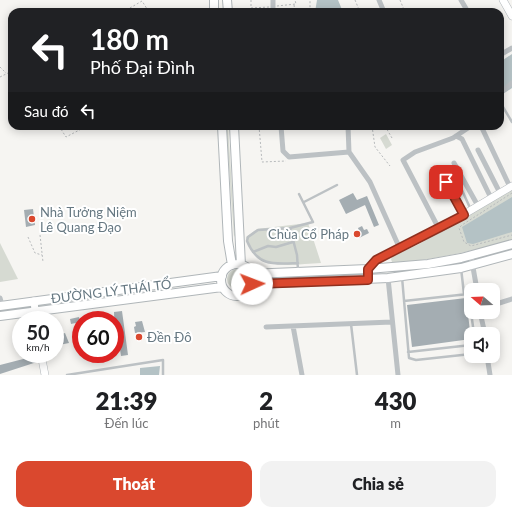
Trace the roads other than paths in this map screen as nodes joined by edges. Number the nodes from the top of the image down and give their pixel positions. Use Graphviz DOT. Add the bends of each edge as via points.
graph roads {
  1 [pos="503,0"];
  2 [pos="512,16"];
  3 [pos="512,83"];
  4 [pos="504,90"];
  5 [pos="504,109"];
  6 [pos="512,122"];
  7 [pos="222,130"];
  8 [pos="234,130"];
  9 [pos="281,130"];
  10 [pos="348,130"];
  11 [pos="465,130"];
  12 [pos="483,130"];
  13 [pos="456,136"];
  14 [pos="478,150"];
  15 [pos="348,152"];
  16 [pos="454,163"];
  17 [pos="456,177"];
  18 [pos="446,182"];
  19 [pos="337,185"];
  20 [pos="511,189"];
  21 [pos="500,193"];
  22 [pos="299,194"];
  23 [pos="491,198"];
  24 [pos="304,202"];
  25 [pos="474,208"];
  26 [pos="464,215"];
  27 [pos="290,228"];
  28 [pos="439,229"];
  29 [pos="293,242"];
  30 [pos="512,244"];
  31 [pos="400,248"];
  32 [pos="253,252"];
  33 [pos="512,254"];
  34 [pos="471,256"];
  35 [pos="298,263"];
  36 [pos="232,265"];
  37 [pos="241,265"];
  38 [pos="473,265"];
  39 [pos="461,268"];
  40 [pos="368,269"];
  41 [pos="298,272"];
  42 [pos="251,274"];
  43 [pos="222,276"];
  44 [pos="402,276"];
  45 [pos="388,278"];
  46 [pos="368,280"];
  47 [pos="476,283"];
  48 [pos="252,284"];
  49 [pos="222,287"];
  50 [pos="464,294"];
  51 [pos="512,299"];
  52 [pos="34,301"];
  53 [pos="404,301"];
  54 [pos="0,303"];
  55 [pos="500,303"];
  56 [pos="35,311"];
  57 [pos="64,312"];
  58 [pos="0,316"];
  59 [pos="12,316"];
  60 [pos="392,322"];
  61 [pos="351,323"];
  62 [pos="293,326"];
  63 [pos="266,327"];
  64 [pos="464,346"];
  65 [pos="408,352"];
  66 [pos="464,355"];
  67 [pos="43,363"];
  68 [pos="489,363"];
  69 [pos="45,375"];
  70 [pos="67,375"];
  71 [pos="163,375"];
  72 [pos="302,375"];
  73 [pos="357,375"];
  74 [pos="398,375"];
  75 [pos="490,375"];
  1 -- 2 [label="street"];
  3 -- 4 [label="street"];
  5 -- 6 [label="lane"];
  7 -- 36 [label="main road" via="228,241"];
  8 -- 37 [label="main road"];
  9 -- 15 [label="street" via="283,151 289,157"];
  10 -- 15 [label="street"];
  11 -- 13 [label="street"];
  12 -- 20 [label="street"];
  13 -- 23 [label="street" via="462,139"];
  13 -- 28 [label="street" via="415,152 403,160"];
  14 -- 21 [label="street"];
  15 -- 31 [label="street" via="370,182"];
  16 -- 25 [label="street"];
  17 -- 25 [label="lane"];
  18 -- 26 [label="street"];
  19 -- 24 [label="lane"];
  20 -- 21 [label="street"];
  21 -- 23 [label="street"];
  22 -- 24 [label="lane"];
  23 -- 25 [label="street"];
  24 -- 27 [label="lane" via="313,222"];
  25 -- 26 [label="street"];
  26 -- 28 [label="street"];
  27 -- 29 [label="lane"];
  27 -- 32 [label="lane" via="256,231 247,239"];
  28 -- 31 [label="street"];
  29 -- 32 [label="lane" via="276,247 268,246"];
  29 -- 35 [label="lane"];
  30 -- 34 [label="main road"];
  31 -- 40 [label="street" via="376,260"];
  32 -- 35 [label="lane" via="272,264"];
  33 -- 38 [label="main road"];
  34 -- 38 [label="street"];
  34 -- 40 [label="main road" via="428,264"];
  35 -- 41 [label="lane"];
  36 -- 37 [label="main road"];
  36 -- 43 [label="main road" via="224,270"];
  37 -- 42 [label="main road"];
  38 -- 39 [label="main road"];
  38 -- 47 [label="street"];
  39 -- 44 [label="main road"];
  39 -- 50 [label="lane"];
  40 -- 41 [label="main road"];
  40 -- 46 [label="street"];
  41 -- 42 [label="main road"];
  42 -- 48 [label="main road"];
  43 -- 49 [label="main road"];
  43 -- 52 [label="main road, ĐƯỜNG LÝ THÁI TỔ"];
  44 -- 45 [label="main road"];
  44 -- 53 [label="lane"];
  45 -- 46 [label="main road"];
  45 -- 60 [label="street"];
  46 -- 48 [label="main road"];
  48 -- 49 [label="main road" via="247,292 238,296 229,294"];
  49 -- 57 [label="main road, ĐƯỜNG LÝ THÁI TỔ"];
  50 -- 53 [label="lane"];
  51 -- 55 [label="street"];
  52 -- 54 [label="main road, ĐƯỜNG LÝ THÁI TỔ"];
  52 -- 56 [label="street"];
  53 -- 65 [label="lane"];
  58 -- 59 [label="main road, ĐƯỜNG LÝ THÁI TỔ"];
  60 -- 61 [label="street"];
  60 -- 74 [label="street"];
  61 -- 62 [label="street"];
  61 -- 73 [label="lane"];
  62 -- 63 [label="street"];
  62 -- 72 [label="street"];
  64 -- 65 [label="lane"];
  65 -- 66 [label="lane" via="411,360"];
  67 -- 69 [label="street"];
  68 -- 75 [label="street"];
  70 -- 71 [label="lane" via="163,360"];
}
